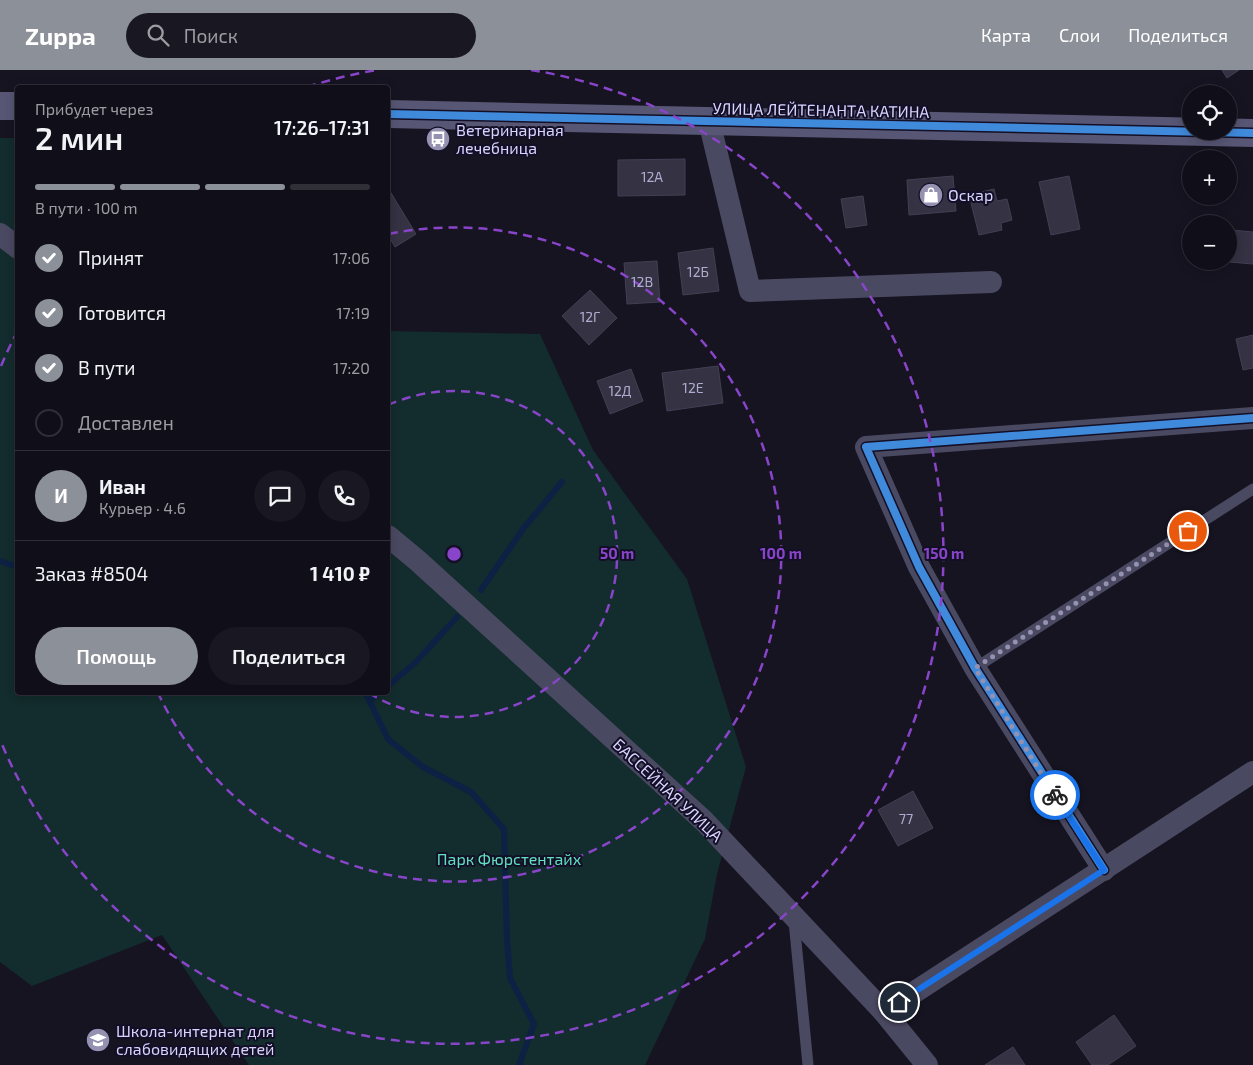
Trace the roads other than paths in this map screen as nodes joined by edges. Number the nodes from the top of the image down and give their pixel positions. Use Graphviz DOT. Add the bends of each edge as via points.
graph roads {
  1 [pos="0,106"];
  2 [pos="15,106"];
  3 [pos="390,114"];
  4 [pos="708,121"];
  5 [pos="1253,133"];
  6 [pos="0,234"];
  7 [pos="15,246"];
  8 [pos="991,282"];
  9 [pos="1253,418"];
  10 [pos="1253,489"];
  11 [pos="390,538"];
  12 [pos="975,668"];
  13 [pos="1253,772"];
  14 [pos="1104,870"];
  15 [pos="794,917"];
  16 [pos="884,1012"];
  17 [pos="808,1065"];
  18 [pos="926,1065"];
  1 -- 2 [label="street"];
  3 -- 4 [label="street, УЛИЦА ЛЕЙТЕНАНТА КАТИНА"];
  4 -- 5 [label="street, УЛИЦА ЛЕЙТЕНАНТА КАТИНА"];
  4 -- 8 [label="street" via="750,291"];
  6 -- 7 [label="street"];
  9 -- 12 [label="street" via="866,447 919,567"];
  10 -- 12 [label="lane"];
  11 -- 15 [label="street, БАССЕЙНАЯ УЛИЦА" via="704,821"];
  12 -- 14 [label="street"];
  13 -- 14 [label="street"];
  14 -- 16 [label="street"];
  15 -- 16 [label="street, БАССЕЙНАЯ УЛИЦА"];
  15 -- 17 [label="lane"];
  16 -- 18 [label="street, БАССЕЙНАЯ УЛИЦА"];
}
